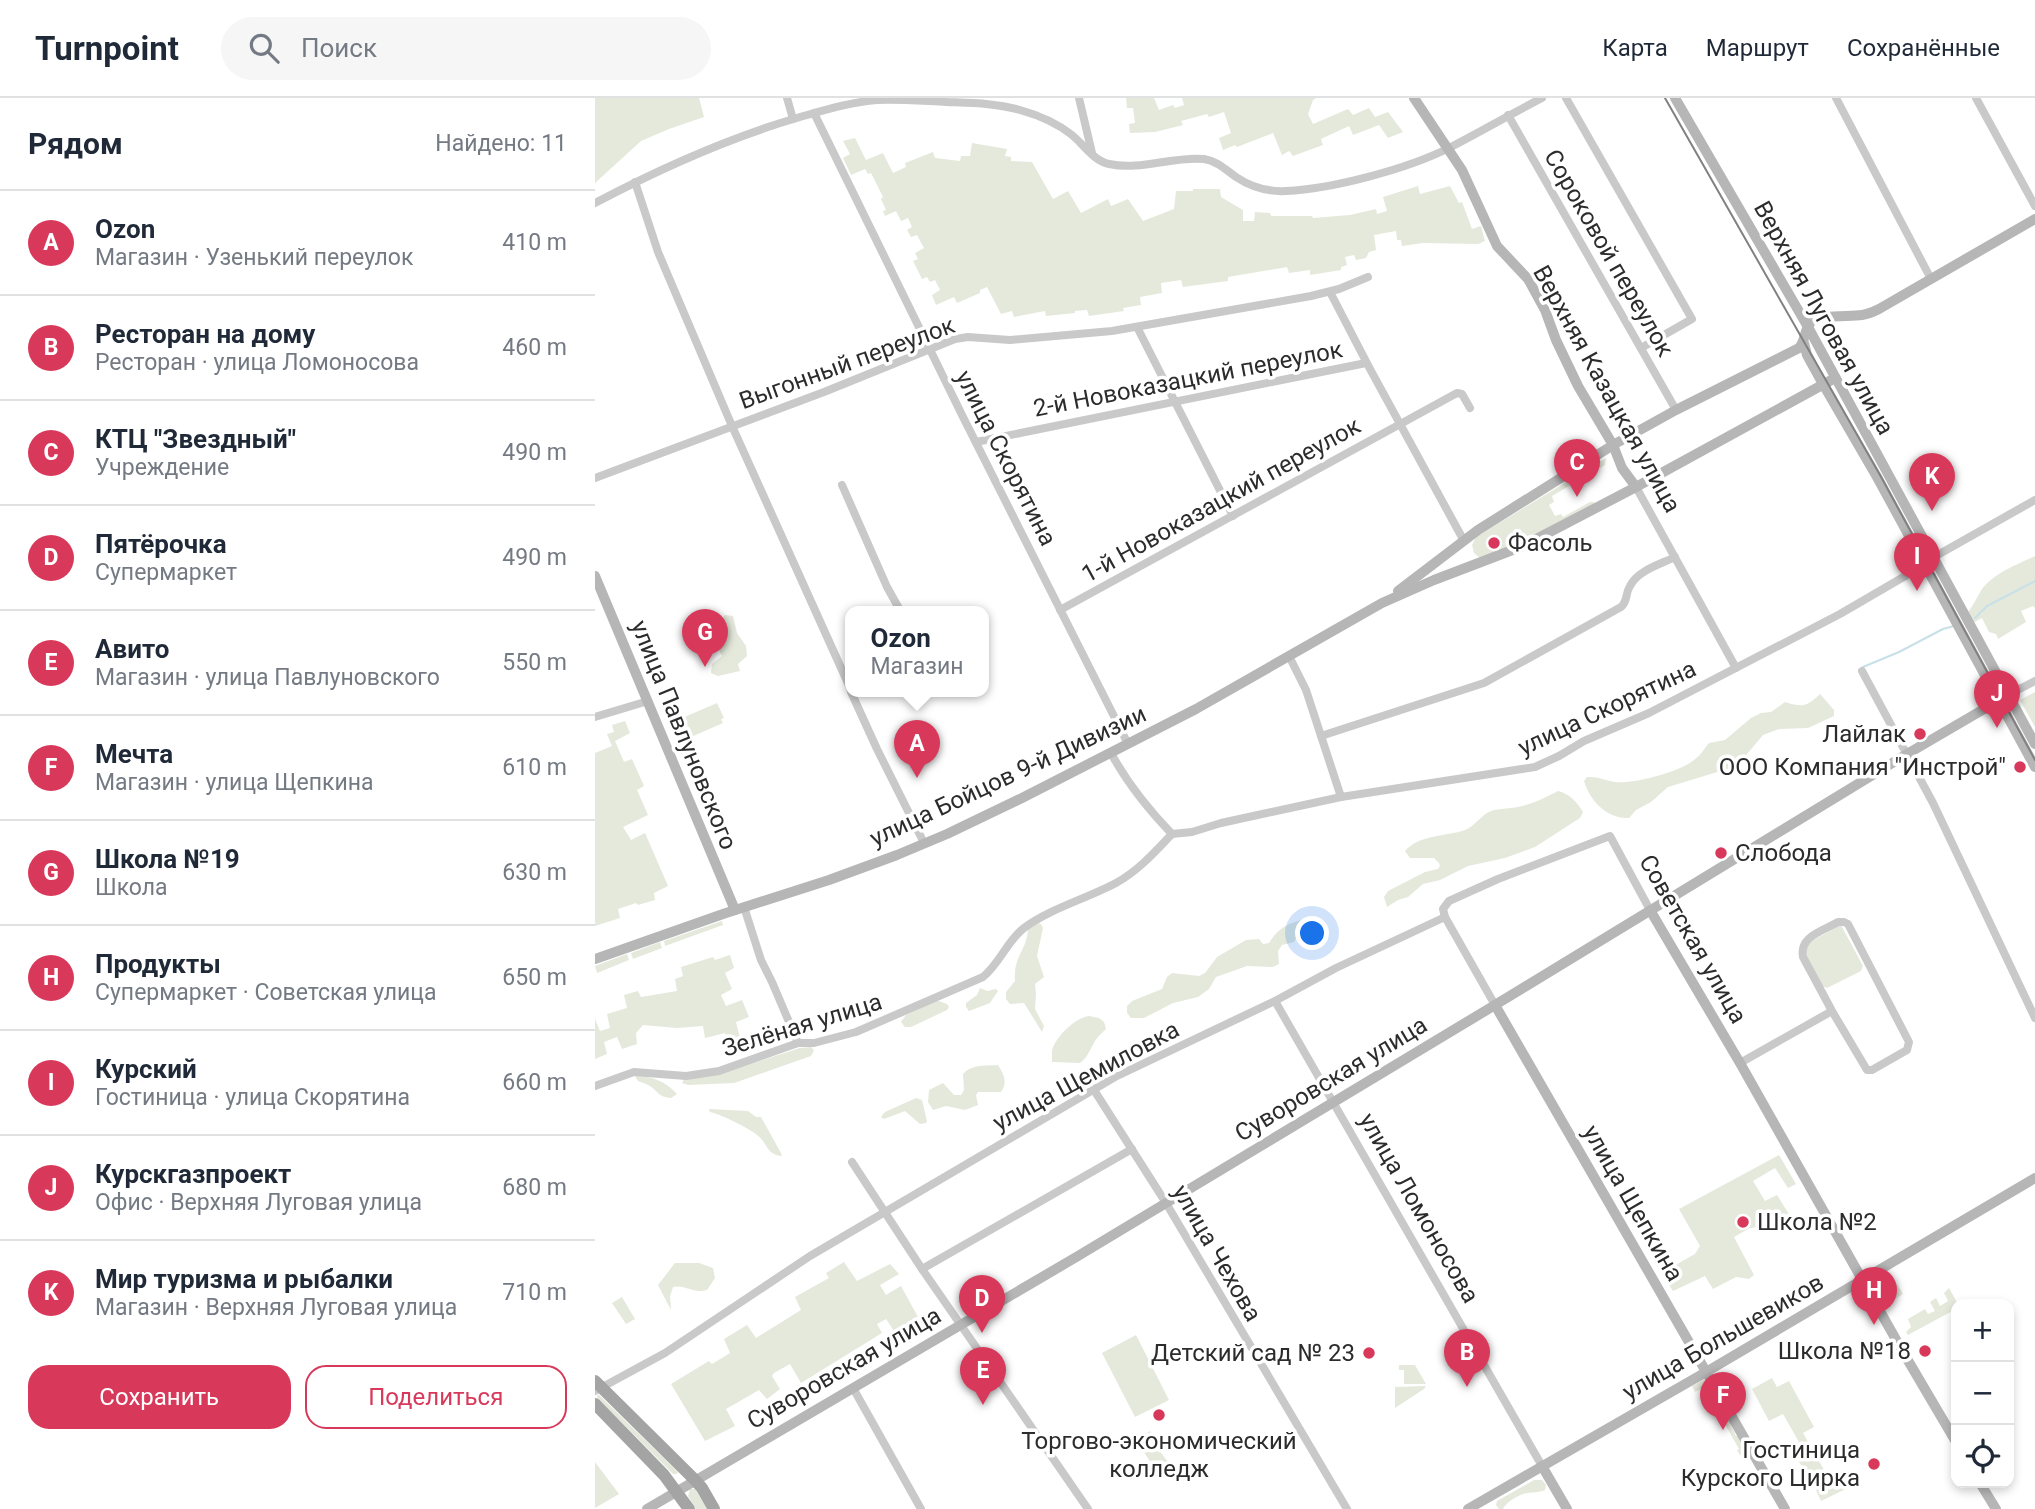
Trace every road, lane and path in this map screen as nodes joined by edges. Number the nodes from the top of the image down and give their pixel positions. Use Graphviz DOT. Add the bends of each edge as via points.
graph roads {
  1 [pos="787,98"];
  2 [pos="1414,98"];
  3 [pos="1542,98"];
  4 [pos="1566,98"];
  5 [pos="1675,98"];
  6 [pos="1836,98"];
  7 [pos="1976,98"];
  8 [pos="1082,99"];
  9 [pos="814,113"];
  10 [pos="1508,115"];
  11 [pos="793,119"];
  12 [pos="1448,149"];
  13 [pos="1092,153"];
  14 [pos="635,182"];
  15 [pos="595,203"];
  16 [pos="2035,206"];
  17 [pos="2035,219"];
  18 [pos="1368,277"];
  19 [pos="1931,279"];
  20 [pos="1330,292"];
  21 [pos="1137,327"];
  22 [pos="1808,327"];
  23 [pos="1804,343"];
  24 [pos="1641,348"];
  25 [pos="930,349"];
  26 [pos="1807,355"];
  27 [pos="1777,360"];
  28 [pos="1366,363"];
  29 [pos="1833,375"];
  30 [pos="1823,384"];
  31 [pos="1173,401"];
  32 [pos="1470,408"];
  33 [pos="1676,410"];
  34 [pos="1400,424"];
  35 [pos="731,426"];
  36 [pos="976,442"];
  37 [pos="1613,445"];
  38 [pos="595,478"];
  39 [pos="842,485"];
  40 [pos="1636,487"];
  41 [pos="2035,500"];
  42 [pos="1233,516"];
  43 [pos="1464,541"];
  44 [pos="1675,557"];
  45 [pos="1929,561"];
  46 [pos="595,576"];
  47 [pos="1382,603"];
  48 [pos="898,606"];
  49 [pos="1061,610"];
  50 [pos="1289,656"];
  51 [pos="1736,667"];
  52 [pos="845,671"];
  53 [pos="1862,671"];
  54 [pos="2035,681"];
  55 [pos="854,697"];
  56 [pos="2003,698"];
  57 [pos="648,701"];
  58 [pos="595,718"];
  59 [pos="1321,736"];
  60 [pos="1128,744"];
  61 [pos="2035,744"];
  62 [pos="1111,753"];
  63 [pos="1907,754"];
  64 [pos="2035,767"];
  65 [pos="1341,797"];
  66 [pos="1172,834"];
  67 [pos="1610,836"];
  68 [pos="924,843"];
  69 [pos="739,908"];
  70 [pos="1650,910"];
  71 [pos="1445,917"];
  72 [pos="595,959"];
  73 [pos="1275,1001"];
  74 [pos="1495,1005"];
  75 [pos="1832,1012"];
  76 [pos="2035,1018"];
  77 [pos="798,1043"];
  78 [pos="1740,1063"];
  79 [pos="595,1086"];
  80 [pos="1094,1090"];
  81 [pos="1334,1101"];
  82 [pos="1132,1149"];
  83 [pos="852,1162"];
  84 [pos="2035,1178"];
  85 [pos="1165,1203"];
  86 [pos="885,1212"];
  87 [pos="922,1269"];
  88 [pos="1862,1280"];
  89 [pos="961,1324"];
  90 [pos="1706,1372"];
  91 [pos="597,1386"];
  92 [pos="853,1388"];
  93 [pos="595,1404"];
  94 [pos="1951,1433"];
  95 [pos="1542,1466"];
  96 [pos="695,1480"];
  97 [pos="1983,1488"];
  98 [pos="677,1491"];
  99 [pos="647,1509"];
  100 [pos="689,1509"];
  101 [pos="714,1509"];
  102 [pos="921,1509"];
  103 [pos="1088,1509"];
  104 [pos="1347,1509"];
  105 [pos="1468,1509"];
  106 [pos="1567,1509"];
  107 [pos="1786,1509"];
  108 [pos="1996,1509"];
  1 -- 11 [label="street"];
  2 -- 12 [label="street, Верхняя Казацкая улица"];
  3 -- 10 [label="street"];
  4 -- 24 [label="street" via="1692,319"];
  5 -- 22 [label="street, Верхняя Луговая улица"];
  6 -- 19 [label="street"];
  7 -- 16 [label="street"];
  8 -- 13 [label="street"];
  9 -- 11 [label="street"];
  9 -- 13 [label="street" via="877,100 1002,106 1050,122"];
  9 -- 25 [label="street, улица Скорятина"];
  10 -- 12 [label="street"];
  10 -- 24 [label="street, Сороковой переулок"];
  11 -- 14 [label="street" via="717,145"];
  12 -- 13 [label="street" via="1340,183 1287,191 1253,186 1208,160 1113,165"];
  12 -- 37 [label="street, Верхняя Казацкая улица" via="1497,246 1528,279 1578,386"];
  14 -- 15 [label="street"];
  14 -- 35 [label="street" via="658,252"];
  17 -- 19 [label="street"];
  18 -- 20 [label="street, Выгонный переулок"];
  19 -- 22 [label="street" via="1871,313 1816,319"];
  20 -- 21 [label="street, Выгонный переулок"];
  20 -- 28 [label="street"];
  21 -- 25 [label="street, Выгонный переулок" via="1010,340 962,338"];
  21 -- 31 [label="street"];
  22 -- 23 [label="street"];
  22 -- 29 [label="street, Верхняя Луговая улица"];
  23 -- 26 [label="street, Верхняя Луговая улица"];
  23 -- 27 [label="street, улица Бойцов 9-й Дивизии"];
  24 -- 33 [label="street, Сороковой переулок"];
  25 -- 35 [label="street, Выгонный переулок"];
  25 -- 36 [label="street, улица Скорятина"];
  26 -- 27 [label="street"];
  26 -- 29 [label="street"];
  26 -- 30 [label="street, Верхняя Луговая улица"];
  27 -- 33 [label="street, улица Бойцов 9-й Дивизии"];
  28 -- 31 [label="street, 2-й Новоказацкий переулок"];
  28 -- 34 [label="street"];
  29 -- 30 [label="street, улица Бойцов 9-й Дивизии"];
  29 -- 45 [label="street, Верхняя Луговая улица"];
  30 -- 40 [label="street, улица Бойцов 9-й Дивизии"];
  30 -- 45 [label="street, Верхняя Луговая улица"];
  31 -- 36 [label="street, 2-й Новоказацкий переулок"];
  31 -- 42 [label="street"];
  32 -- 34 [label="street, 1-й Новоказацкий переулок" via="1457,393"];
  33 -- 37 [label="street, улица Бойцов 9-й Дивизии"];
  34 -- 42 [label="street, 1-й Новоказацкий переулок"];
  34 -- 43 [label="street"];
  35 -- 38 [label="street, Выгонный переулок"];
  35 -- 52 [label="street"];
  36 -- 49 [label="street, улица Скорятина"];
  37 -- 40 [label="street, Верхняя Казацкая улица"];
  37 -- 43 [label="street, улица Бойцов 9-й Дивизии"];
  39 -- 48 [label="street"];
  40 -- 44 [label="street, Верхняя Казацкая улица"];
  40 -- 47 [label="street, улица Бойцов 9-й Дивизии" via="1523,547"];
  41 -- 45 [label="street, улица Скорятина"];
  42 -- 49 [label="street, 1-й Новоказацкий переулок"];
  43 -- 47 [label="street, улица Бойцов 9-й Дивизии"];
  44 -- 51 [label="street, Верхняя Казацкая улица"];
  44 -- 59 [label="street" via="1637,576 1621,607 1492,679"];
  45 -- 51 [label="street, улица Скорятина" via="1840,614"];
  45 -- 56 [label="street, Верхняя Луговая улица"];
  46 -- 57 [label="street, улица Павлуновского"];
  47 -- 50 [label="street, улица Бойцов 9-й Дивизии"];
  49 -- 60 [label="street, улица Скорятина"];
  50 -- 59 [label="street"];
  50 -- 60 [label="street, улица Бойцов 9-й Дивизии"];
  51 -- 65 [label="street, улица Скорятина" via="1535,767"];
  53 -- 63 [label="street"];
  54 -- 56 [label="street, Суворовская улица"];
  55 -- 68 [label="street"];
  56 -- 61 [label="street, Верхняя Луговая улица"];
  56 -- 63 [label="street, Суворовская улица"];
  56 -- 64 [label="street, Верхняя Луговая улица"];
  57 -- 58 [label="street"];
  57 -- 69 [label="street, улица Павлуновского"];
  59 -- 65 [label="street"];
  60 -- 62 [label="street, улица Бойцов 9-й Дивизии"];
  62 -- 66 [label="street"];
  62 -- 68 [label="street, улица Бойцов 9-й Дивизии"];
  63 -- 70 [label="street, Суворовская улица"];
  63 -- 76 [label="street"];
  65 -- 66 [label="street, улица Скорятина"];
  66 -- 77 [label="street, Зелёная улица" via="1118,881 1024,928 983,977 856,1032"];
  67 -- 70 [label="street, Советская улица"];
  67 -- 71 [label="street, улица Щемиловка" via="1449,901 1443,909"];
  68 -- 69 [label="street, улица Бойцов 9-й Дивизии"];
  69 -- 72 [label="street, улица Бойцов 9-й Дивизии"];
  69 -- 77 [label="street, улица Павлуновского"];
  70 -- 74 [label="street, Суворовская улица"];
  70 -- 78 [label="street, Советская улица"];
  71 -- 73 [label="street, улица Щемиловка"];
  71 -- 74 [label="street, улица Щепкина"];
  73 -- 80 [label="street, улица Щемиловка"];
  73 -- 81 [label="street, улица Ломоносова"];
  74 -- 81 [label="street, Суворовская улица"];
  74 -- 90 [label="street, улица Щепкина"];
  75 -- 75 [label="street" via="1867,1070 1909,1046 1843,922 1807,940 1802,948"];
  75 -- 78 [label="street, Советская улица"];
  77 -- 79 [label="street, Зелёная улица" via="703,1075 633,1072"];
  78 -- 88 [label="street, Советская улица"];
  80 -- 82 [label="street, улица Чехова"];
  80 -- 86 [label="street, улица Щемиловка"];
  81 -- 85 [label="street, Суворовская улица"];
  81 -- 95 [label="street, улица Ломоносова"];
  82 -- 85 [label="street, улица Чехова"];
  82 -- 87 [label="street"];
  83 -- 86 [label="street"];
  84 -- 88 [label="street, улица Большевиков"];
  85 -- 89 [label="street, Суворовская улица"];
  85 -- 104 [label="street, улица Чехова"];
  86 -- 87 [label="street"];
  86 -- 91 [label="street, улица Щемиловка" via="665,1353"];
  87 -- 89 [label="street"];
  88 -- 90 [label="street, улица Большевиков"];
  88 -- 94 [label="street, Советская улица"];
  89 -- 92 [label="street, Суворовская улица"];
  89 -- 103 [label="street"];
  90 -- 95 [label="street, улица Большевиков"];
  90 -- 107 [label="street, улица Щепкина"];
  91 -- 96 [label="main road"];
  92 -- 96 [label="street, Суворовская улица"];
  92 -- 102 [label="street"];
  93 -- 98 [label="main road"];
  95 -- 105 [label="street, улица Большевиков"];
  95 -- 106 [label="street, улица Ломоносова"];
  96 -- 98 [label="street, Суворовская улица"];
  96 -- 101 [label="main road"];
  97 -- 108 [label="street"];
  98 -- 99 [label="street, Суворовская улица"];
  98 -- 100 [label="main road"];
}
